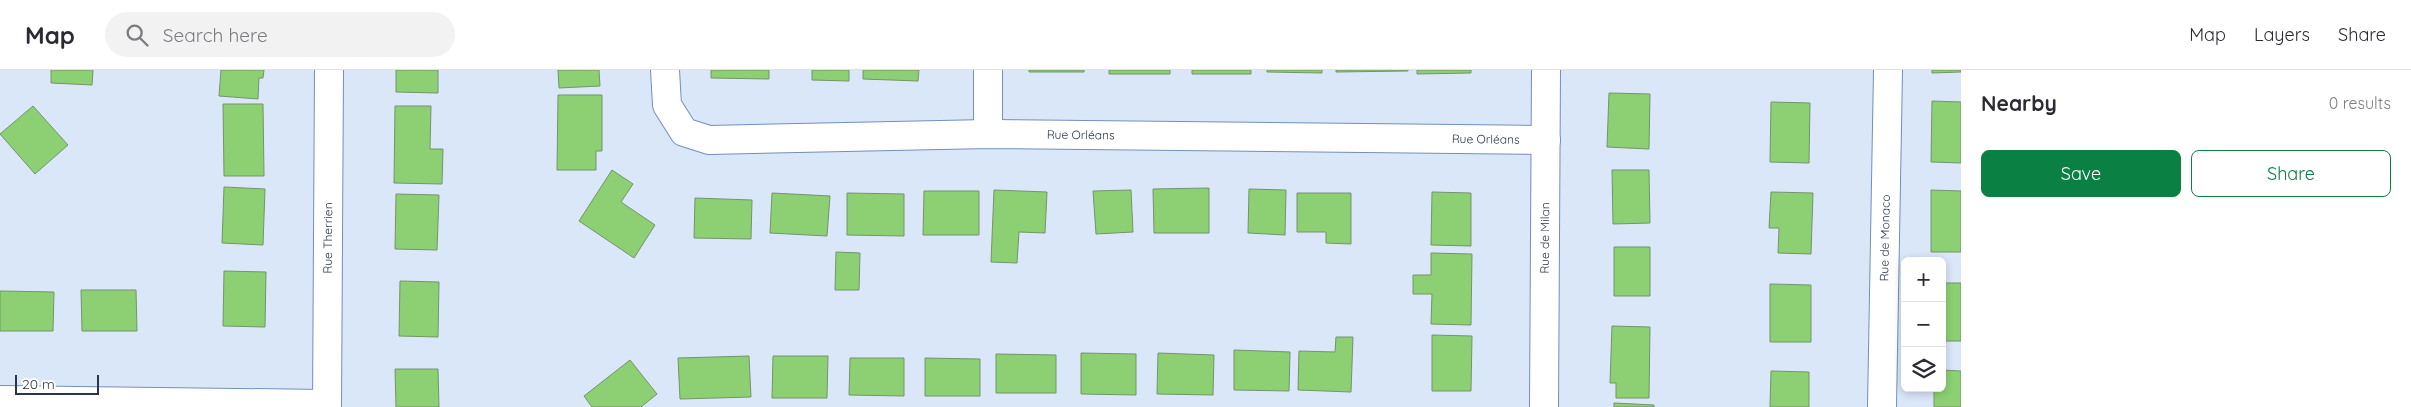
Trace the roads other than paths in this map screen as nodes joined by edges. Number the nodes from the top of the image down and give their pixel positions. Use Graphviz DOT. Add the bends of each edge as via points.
graph roads {
  1 [pos="329,70"];
  2 [pos="665,70"];
  3 [pos="988,70"];
  4 [pos="1546,70"];
  5 [pos="1888,70"];
  6 [pos="988,134"];
  7 [pos="1546,140"];
  8 [pos="0,400"];
  9 [pos="327,405"];
  10 [pos="1544,407"];
  11 [pos="1882,407"];
  1 -- 9 [label="street, Rue Therrien"];
  2 -- 6 [label="street, Rue Orléans" via="667,105 684,132 709,140"];
  3 -- 6 [label="street"];
  4 -- 7 [label="street, Rue de Milan"];
  5 -- 11 [label="street, Rue de Monaco"];
  6 -- 7 [label="street, Rue Orléans"];
  7 -- 10 [label="street, Rue de Milan"];
  8 -- 9 [label="street"];
}
